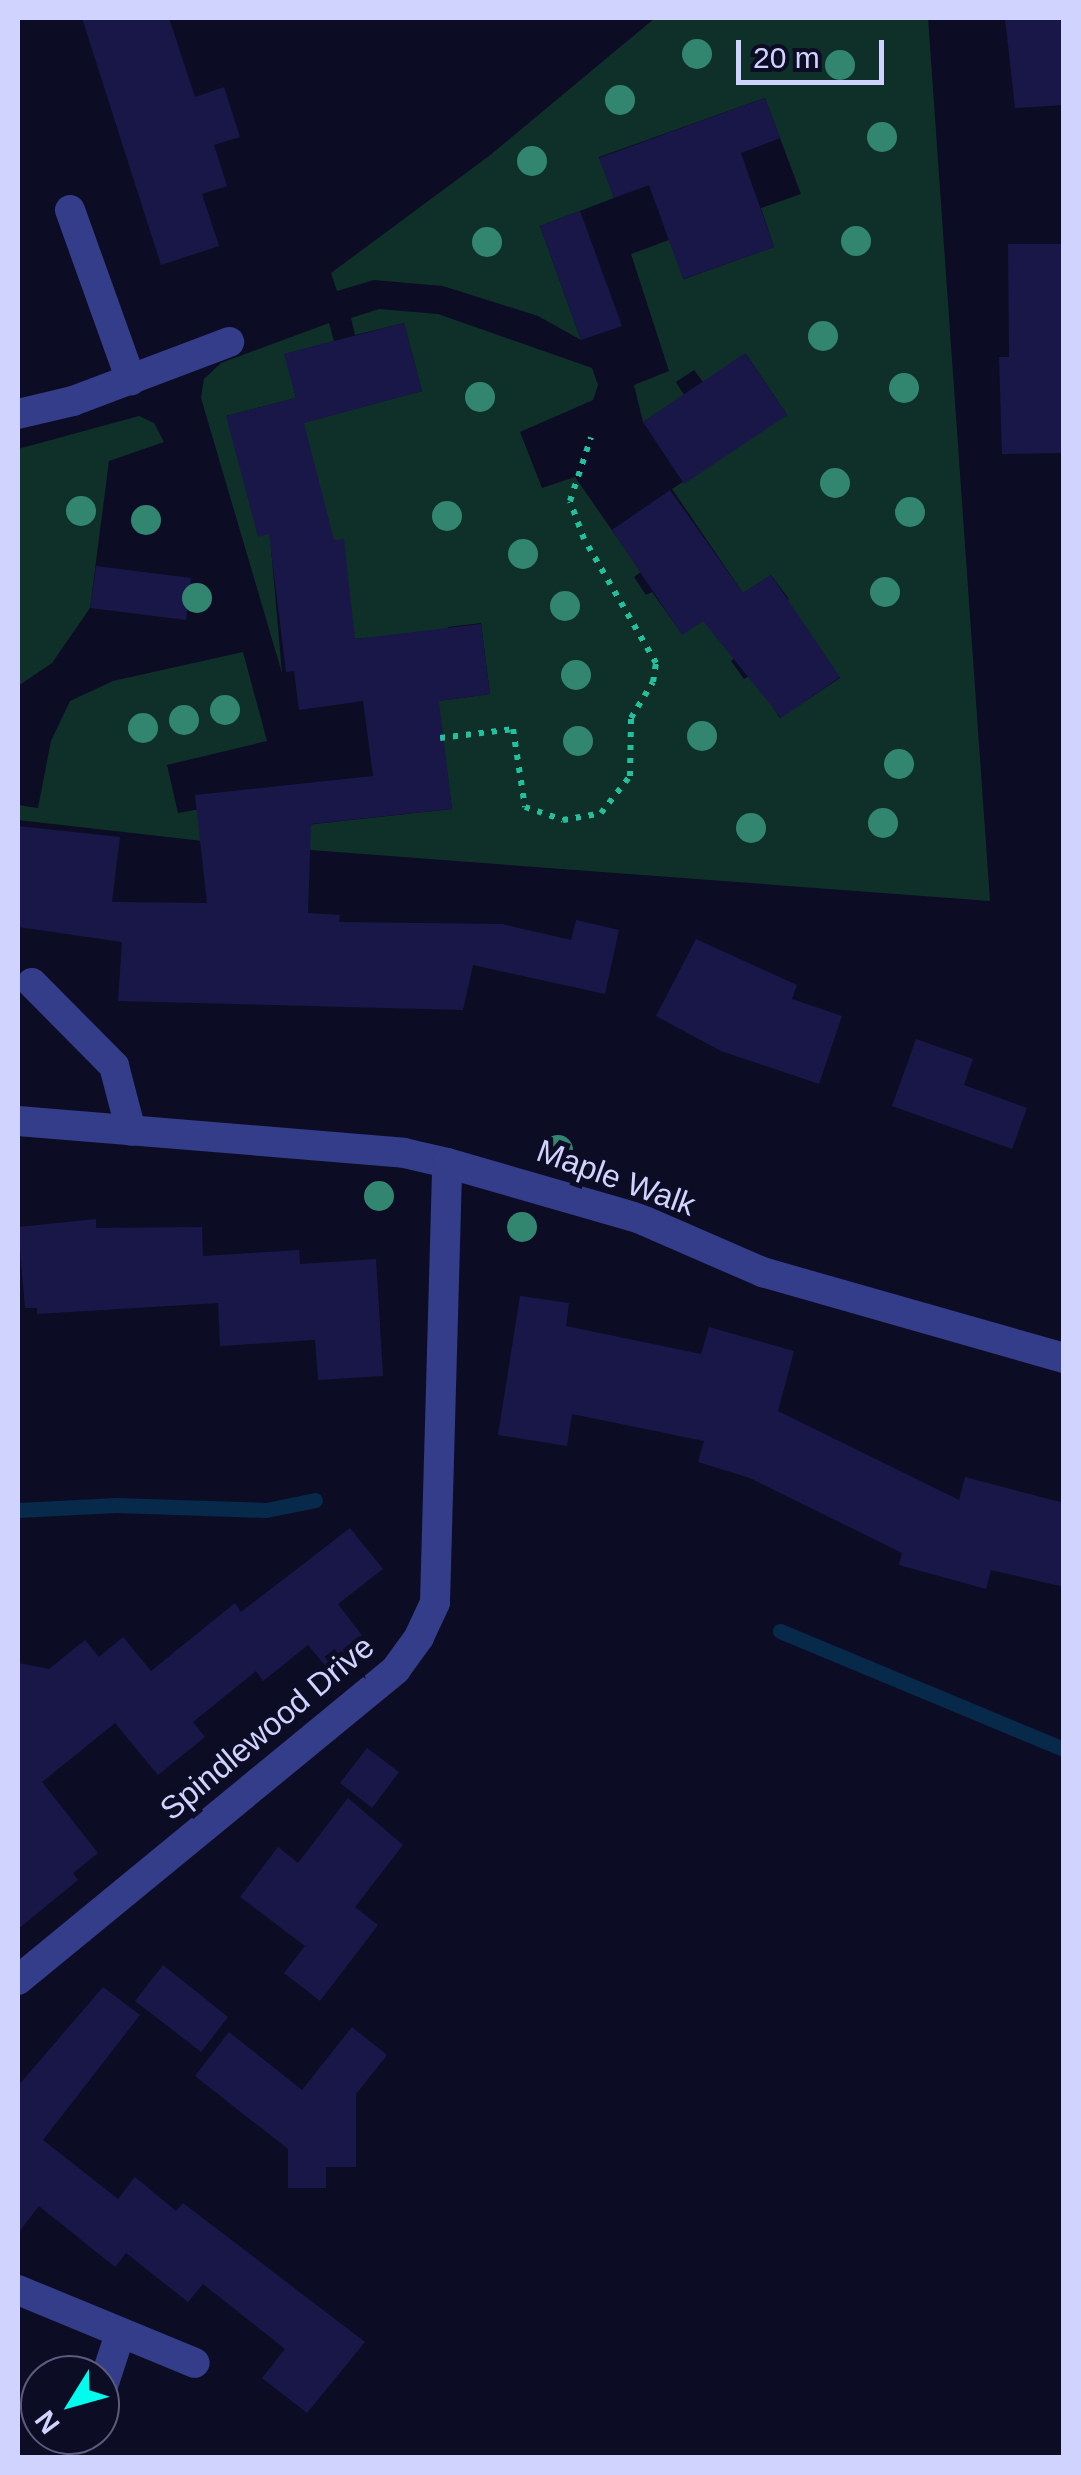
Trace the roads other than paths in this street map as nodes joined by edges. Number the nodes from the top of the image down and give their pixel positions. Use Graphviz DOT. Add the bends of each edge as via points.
graph roads {
  1 [pos="70,210"];
  2 [pos="229,342"];
  3 [pos="130,380"];
  4 [pos="18,414"];
  5 [pos="32,983"];
  6 [pos="18,1121"];
  7 [pos="131,1131"];
  8 [pos="447,1163"];
  9 [pos="1064,1358"];
  10 [pos="19,1977"];
  11 [pos="18,2290"];
  12 [pos="119,2336"];
  13 [pos="113,2355"];
  14 [pos="195,2363"];
  1 -- 3 [label="street"];
  2 -- 3 [label="street"];
  3 -- 4 [label="street"];
  5 -- 7 [label="street" via="114,1066"];
  6 -- 7 [label="street, Maple Walk"];
  7 -- 8 [label="street, Maple Walk" via="404,1153"];
  8 -- 9 [label="street, Maple Walk" via="638,1218 762,1272"];
  8 -- 10 [label="street, Spindlewood Drive" via="435,1602 420,1637 396,1668"];
  11 -- 12 [label="street"];
  12 -- 13 [label="street"];
  12 -- 14 [label="street"];
}
